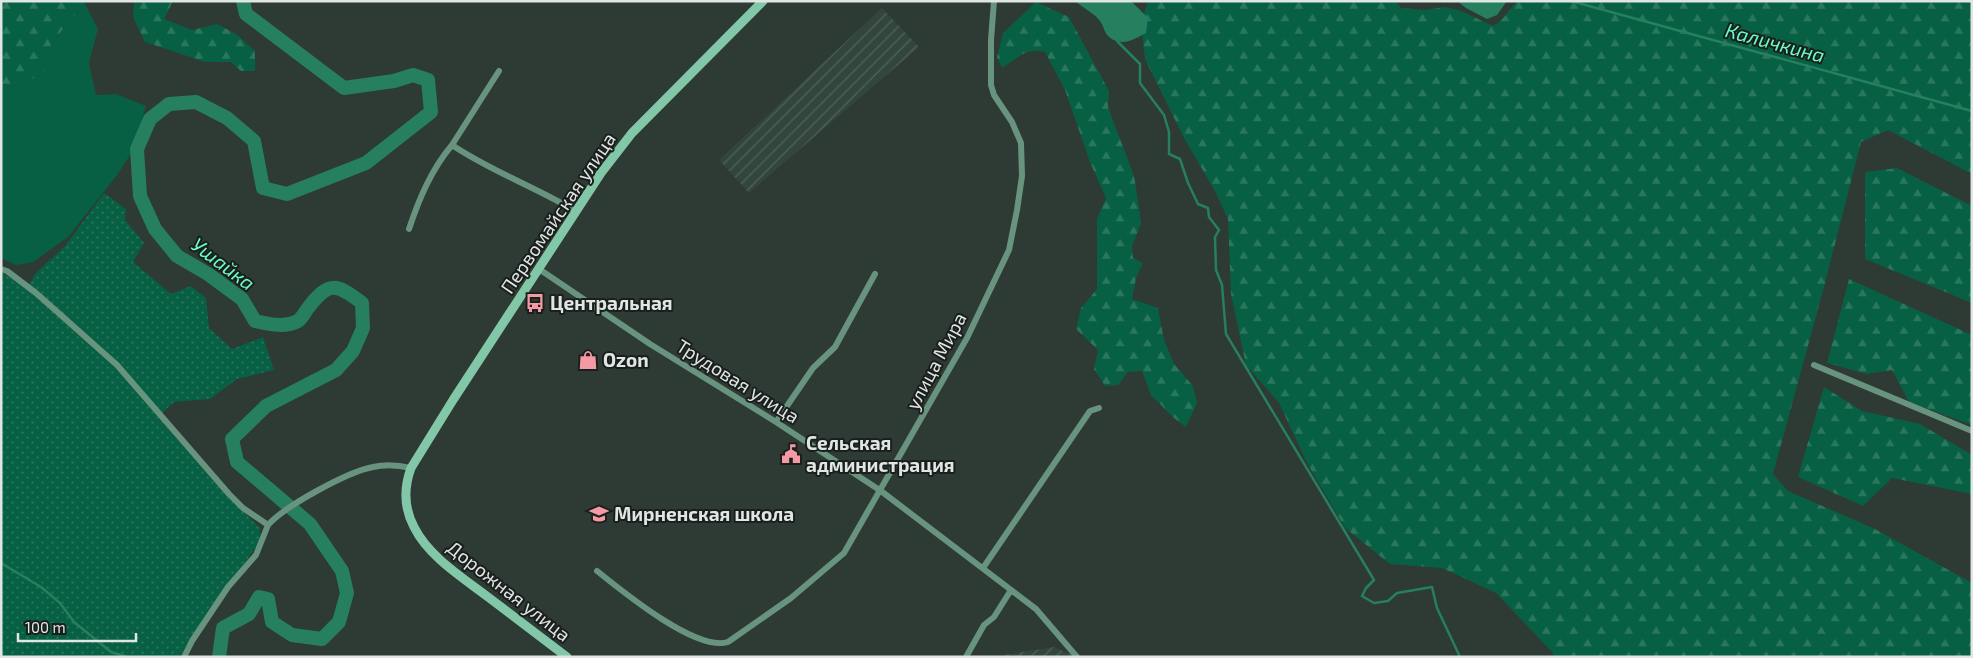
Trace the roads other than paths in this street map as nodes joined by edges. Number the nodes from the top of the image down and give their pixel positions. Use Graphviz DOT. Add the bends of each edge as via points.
graph roads {
  1 [pos="763,1"];
  2 [pos="994,1"];
  3 [pos="498,71"];
  4 [pos="452,146"];
  5 [pos="577,212"];
  6 [pos="408,229"];
  7 [pos="1,269"];
  8 [pos="539,269"];
  9 [pos="874,274"];
  10 [pos="1814,365"];
  11 [pos="1099,408"];
  12 [pos="776,422"];
  13 [pos="1972,431"];
  14 [pos="411,468"];
  15 [pos="881,491"];
  16 [pos="268,526"];
  17 [pos="983,568"];
  18 [pos="597,571"];
  19 [pos="1011,590"];
  20 [pos="184,657"];
  21 [pos="567,657"];
  22 [pos="966,657"];
  23 [pos="1077,657"];
  1 -- 5 [label="street, Первомайская улица" via="632,133 601,173"];
  2 -- 15 [label="street, улица Мира" via="991,85 1021,143 1022,176 1009,250 967,338"];
  3 -- 4 [label="street"];
  4 -- 5 [label="street"];
  4 -- 6 [label="street" via="433,172"];
  5 -- 8 [label="street, Первомайская улица"];
  7 -- 16 [label="street" via="36,292 118,365 243,508"];
  8 -- 12 [label="street, Трудовая улица" via="650,344"];
  8 -- 14 [label="street, Первомайская улица"];
  9 -- 12 [label="street" via="836,347 813,368"];
  10 -- 13 [label="street"];
  11 -- 17 [label="street" via="1090,410"];
  12 -- 15 [label="street, Трудовая улица"];
  14 -- 16 [label="street" via="393,464 372,467 305,499"];
  14 -- 21 [label="street, Дорожная улица" via="407,479 408,513 414,528 430,550"];
  15 -- 17 [label="street, Трудовая улица"];
  15 -- 18 [label="street, улица Мира" via="844,553 792,598 722,644 703,642 637,604"];
  16 -- 20 [label="street" via="256,555 228,587"];
  17 -- 19 [label="street, Трудовая улица"];
  19 -- 22 [label="street" via="994,617 984,625"];
  19 -- 23 [label="street, Трудовая улица" via="1036,609"];
}
